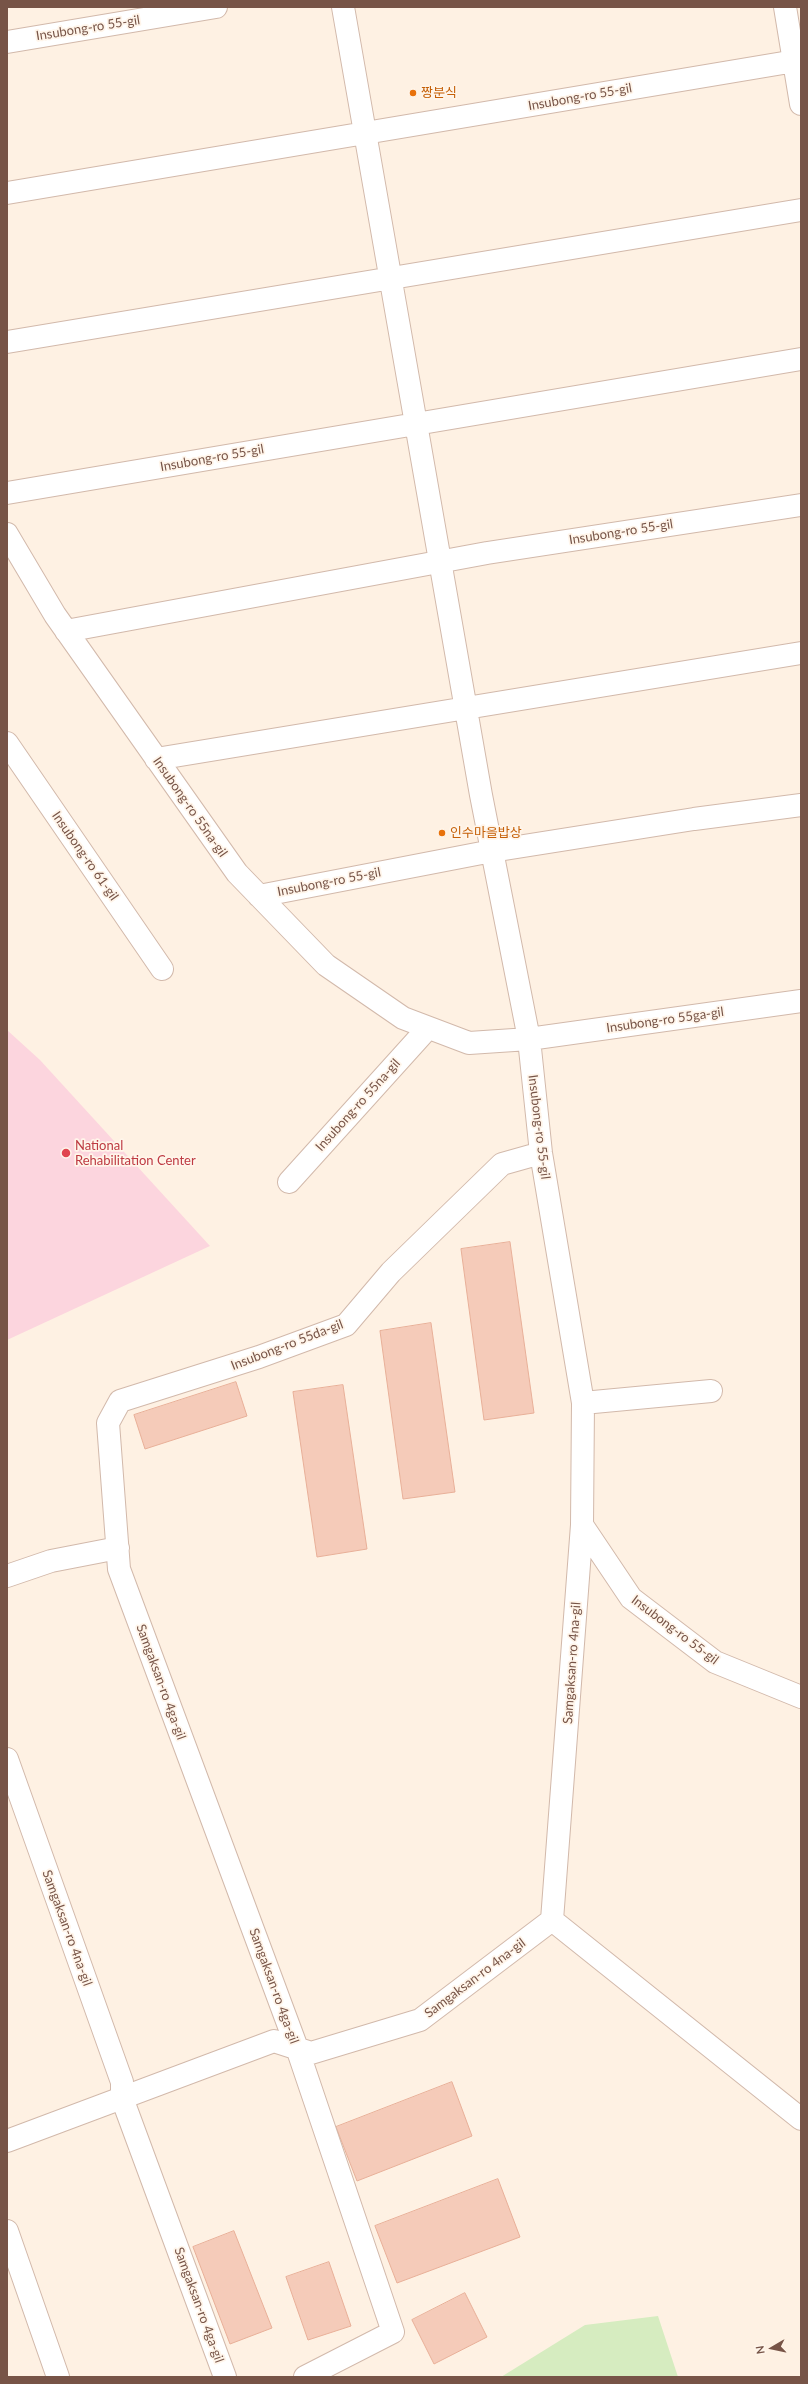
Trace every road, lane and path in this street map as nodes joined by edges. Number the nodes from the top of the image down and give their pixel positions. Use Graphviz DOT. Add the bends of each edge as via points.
graph roads {
  1 [pos="216,7"];
  2 [pos="343,7"];
  3 [pos="785,7"];
  4 [pos="7,42"];
  5 [pos="797,60"];
  6 [pos="801,104"];
  7 [pos="365,133"];
  8 [pos="7,193"];
  9 [pos="801,210"];
  10 [pos="391,278"];
  11 [pos="7,342"];
  12 [pos="801,359"];
  13 [pos="416,423"];
  14 [pos="7,493"];
  15 [pos="801,505"];
  16 [pos="7,534"];
  17 [pos="441,562"];
  18 [pos="66,631"];
  19 [pos="801,653"];
  20 [pos="466,709"];
  21 [pos="7,743"];
  22 [pos="156,759"];
  23 [pos="801,805"];
  24 [pos="492,851"];
  25 [pos="259,896"];
  26 [pos="162,969"];
  27 [pos="801,1001"];
  28 [pos="428,1028"];
  29 [pos="529,1039"];
  30 [pos="541,1153"];
  31 [pos="289,1182"];
  32 [pos="711,1392"];
  33 [pos="583,1403"];
  34 [pos="582,1525"];
  35 [pos="118,1548"];
  36 [pos="7,1576"];
  37 [pos="801,1697"];
  38 [pos="7,1759"];
  39 [pos="552,1920"];
  40 [pos="297,2048"];
  41 [pos="122,2098"];
  42 [pos="801,2119"];
  43 [pos="7,2141"];
  44 [pos="7,2231"];
  45 [pos="58,2377"];
  46 [pos="225,2377"];
  47 [pos="305,2377"];
  1 -- 4 [label="street, Insubong-ro 55-gil"];
  2 -- 7 [label="street, Insubong-ro 55-gil"];
  3 -- 5 [label="street"];
  5 -- 6 [label="street"];
  5 -- 7 [label="street, Insubong-ro 55-gil"];
  7 -- 8 [label="street, Insubong-ro 55-gil"];
  7 -- 10 [label="street, Insubong-ro 55-gil"];
  9 -- 10 [label="street"];
  10 -- 11 [label="street"];
  10 -- 13 [label="street, Insubong-ro 55-gil"];
  12 -- 13 [label="street, Insubong-ro 55-gil"];
  13 -- 14 [label="street, Insubong-ro 55-gil"];
  13 -- 17 [label="street, Insubong-ro 55-gil"];
  15 -- 17 [label="street, Insubong-ro 55-gil"];
  16 -- 18 [label="street, Insubong-ro 55na-gil"];
  17 -- 18 [label="street, Insubong-ro 55-gil"];
  17 -- 20 [label="street, Insubong-ro 55-gil"];
  18 -- 22 [label="street, Insubong-ro 55na-gil"];
  19 -- 20 [label="street"];
  20 -- 22 [label="street"];
  20 -- 24 [label="street, Insubong-ro 55-gil"];
  21 -- 26 [label="street, Insubong-ro 61-gil"];
  22 -- 25 [label="street, Insubong-ro 55na-gil" via="237,873"];
  23 -- 24 [label="street, Insubong-ro 55-gil"];
  24 -- 25 [label="street, Insubong-ro 55-gil"];
  24 -- 29 [label="street, Insubong-ro 55-gil"];
  25 -- 28 [label="street, Insubong-ro 55na-gil" via="326,965 403,1018"];
  27 -- 29 [label="street, Insubong-ro 55ga-gil"];
  28 -- 29 [label="street, Insubong-ro 55na-gil" via="469,1043"];
  28 -- 31 [label="street, Insubong-ro 55na-gil"];
  29 -- 30 [label="street, Insubong-ro 55-gil"];
  30 -- 33 [label="street, Insubong-ro 55-gil"];
  30 -- 35 [label="street, Insubong-ro 55da-gil" via="502,1164 391,1272 346,1326 259,1357 120,1401 108,1423"];
  32 -- 33 [label="street"];
  33 -- 34 [label="street, Insubong-ro 55-gil"];
  34 -- 37 [label="street, Insubong-ro 55-gil" via="631,1598 715,1662"];
  34 -- 39 [label="street, Samgaksan-ro 4na-gil"];
  35 -- 36 [label="street" via="51,1561"];
  35 -- 40 [label="street, Samgaksan-ro 4ga-gil" via="119,1569"];
  38 -- 41 [label="street, Samgaksan-ro 4na-gil" via="122,2082"];
  39 -- 40 [label="street, Samgaksan-ro 4na-gil" via="420,2020 312,2053"];
  39 -- 42 [label="street"];
  40 -- 41 [label="street, Samgaksan-ro 4na-gil" via="274,2041"];
  40 -- 47 [label="street, Samgaksan-ro 4ga-gil" via="394,2332"];
  41 -- 43 [label="street, Samgaksan-ro 4na-gil"];
  41 -- 46 [label="street, Samgaksan-ro 4ga-gil"];
  44 -- 45 [label="street"];
}
